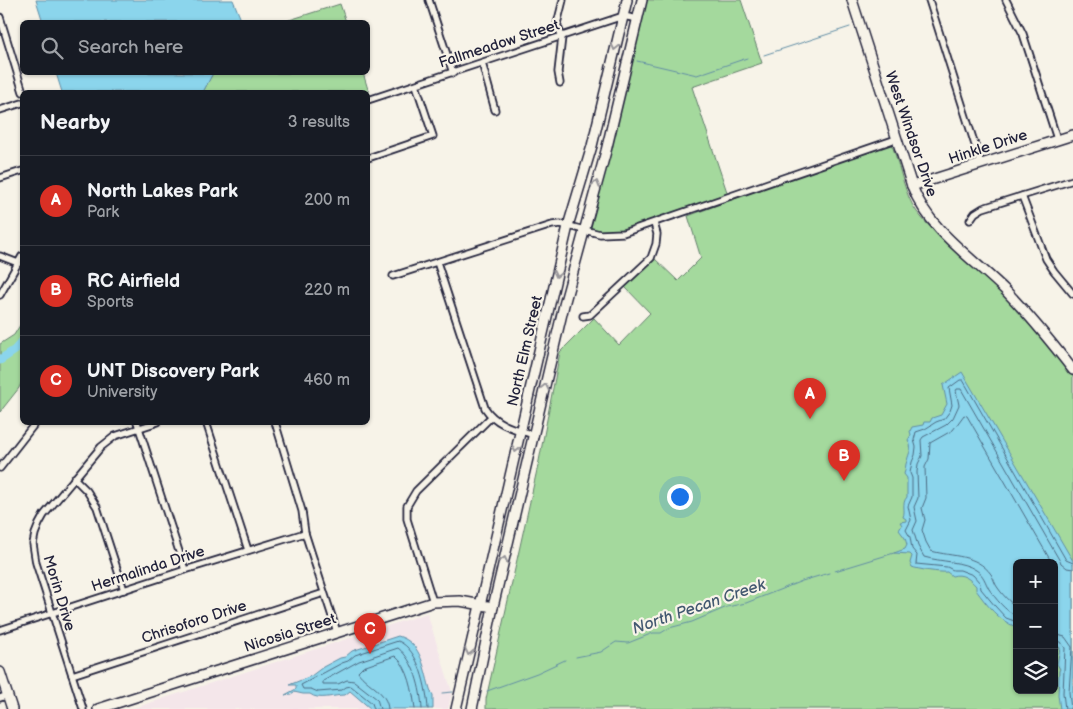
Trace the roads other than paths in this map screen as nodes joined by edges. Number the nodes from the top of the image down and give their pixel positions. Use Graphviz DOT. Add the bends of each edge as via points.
graph roads {
  1 [pos="429,0"];
  2 [pos="563,0"];
  3 [pos="626,0"];
  4 [pos="642,0"];
  5 [pos="852,0"];
  6 [pos="929,0"];
  7 [pos="1006,0"];
  8 [pos="623,16"];
  9 [pos="0,17"];
  10 [pos="638,18"];
  11 [pos="562,37"];
  12 [pos="7,40"];
  13 [pos="0,42"];
  14 [pos="482,63"];
  15 [pos="453,73"];
  16 [pos="560,83"];
  17 [pos="416,84"];
  18 [pos="23,90"];
  19 [pos="370,99"];
  20 [pos="20,104"];
  21 [pos="0,110"];
  22 [pos="495,110"];
  23 [pos="1073,134"];
  24 [pos="896,139"];
  25 [pos="1057,140"];
  26 [pos="370,157"];
  27 [pos="981,164"];
  28 [pos="20,172"];
  29 [pos="0,178"];
  30 [pos="1073,180"];
  31 [pos="912,186"];
  32 [pos="1022,196"];
  33 [pos="970,220"];
  34 [pos="654,223"];
  35 [pos="568,226"];
  36 [pos="583,231"];
  37 [pos="0,256"];
  38 [pos="20,260"];
  39 [pos="437,262"];
  40 [pos="18,263"];
  41 [pos="393,276"];
  42 [pos="1073,294"];
  43 [pos="0,296"];
  44 [pos="583,316"];
  45 [pos="1073,370"];
  46 [pos="491,416"];
  47 [pos="34,425"];
  48 [pos="207,425"];
  49 [pos="276,425"];
  50 [pos="138,426"];
  51 [pos="520,430"];
  52 [pos="534,435"];
  53 [pos="0,468"];
  54 [pos="74,478"];
  55 [pos="305,533"];
  56 [pos="248,550"];
  57 [pos="185,570"];
  58 [pos="124,590"];
  59 [pos="324,593"];
  60 [pos="433,602"];
  61 [pos="480,604"];
  62 [pos="493,607"];
  63 [pos="51,614"];
  64 [pos="0,630"];
  65 [pos="337,632"];
  66 [pos="0,672"];
  67 [pos="72,674"];
  68 [pos="4,697"];
  69 [pos="12,709"];
  70 [pos="83,709"];
  71 [pos="98,709"];
  72 [pos="456,709"];
  73 [pos="472,709"];
  1 -- 15 [label="street"];
  2 -- 11 [label="street" via="557,24"];
  3 -- 8 [label="main road, North Elm Street"];
  4 -- 10 [label="main road, North Elm Street"];
  5 -- 24 [label="main road, West Windsor Drive"];
  6 -- 27 [label="street"];
  7 -- 25 [label="street" via="1023,34"];
  8 -- 10 [label="street, Fallmeadow Street"];
  8 -- 11 [label="street, Fallmeadow Street"];
  8 -- 35 [label="main road, North Elm Street, one-way" via="592,146"];
  9 -- 12 [label="street"];
  36 -- 10 [label="main road, North Elm Street, one-way"];
  11 -- 14 [label="street, Fallmeadow Street"];
  11 -- 16 [label="street"];
  12 -- 13 [label="street"];
  12 -- 18 [label="street"];
  14 -- 15 [label="street, Fallmeadow Street"];
  14 -- 22 [label="street"];
  15 -- 17 [label="street, Fallmeadow Street"];
  17 -- 19 [label="street, Fallmeadow Street"];
  17 -- 26 [label="street" via="433,136"];
  20 -- 21 [label="street"];
  23 -- 25 [label="main road, Hinkle Drive"];
  24 -- 31 [label="main road, West Windsor Drive"];
  24 -- 34 [label="street"];
  25 -- 27 [label="main road, Hinkle Drive"];
  27 -- 31 [label="main road, Hinkle Drive"];
  28 -- 29 [label="street"];
  30 -- 32 [label="street"];
  31 -- 45 [label="main road, West Windsor Drive" via="928,218 1012,298"];
  32 -- 33 [label="street" via="982,208"];
  32 -- 42 [label="street" via="1046,259"];
  34 -- 36 [label="street" via="616,234"];
  34 -- 44 [label="street" via="656,244 650,258 590,315"];
  35 -- 36 [label="street"];
  35 -- 39 [label="street" via="546,227"];
  35 -- 51 [label="main road, North Elm Street, one-way"];
  52 -- 36 [label="main road, North Elm Street, one-way"];
  37 -- 40 [label="street"];
  38 -- 40 [label="street"];
  39 -- 41 [label="street"];
  39 -- 46 [label="street" via="485,408"];
  40 -- 43 [label="street"];
  46 -- 51 [label="street" via="508,427"];
  46 -- 60 [label="street" via="416,490 406,506 407,519"];
  47 -- 53 [label="street"];
  48 -- 56 [label="street"];
  49 -- 55 [label="street" via="302,511"];
  50 -- 54 [label="street, Morin Drive" via="107,441"];
  50 -- 57 [label="street"];
  51 -- 52 [label="street"];
  51 -- 61 [label="main road, North Elm Street, one-way"];
  62 -- 52 [label="main road, North Elm Street, one-way"];
  54 -- 58 [label="street" via="97,507"];
  54 -- 63 [label="street, Morin Drive" via="44,515 34,534 34,554"];
  55 -- 56 [label="street, Hermalinda Drive"];
  55 -- 59 [label="street"];
  56 -- 57 [label="street, Hermalinda Drive"];
  57 -- 58 [label="street, Hermalinda Drive"];
  58 -- 63 [label="street, Hermalinda Drive"];
  59 -- 65 [label="street"];
  59 -- 67 [label="street, Chrisoforo Drive"];
  60 -- 61 [label="main road, Nicosia Street"];
  60 -- 65 [label="main road, Nicosia Street"];
  61 -- 62 [label="main road, Nicosia Street"];
  61 -- 72 [label="main road, North Elm Street, one-way"];
  62 -- 73 [label="main road, North Elm Street"];
  63 -- 64 [label="street, Hermalinda Drive"];
  63 -- 67 [label="street, Morin Drive"];
  65 -- 71 [label="main road, Nicosia Street"];
  66 -- 68 [label="main road"];
  67 -- 70 [label="street, Morin Drive"];
  68 -- 69 [label="main road"];
}
